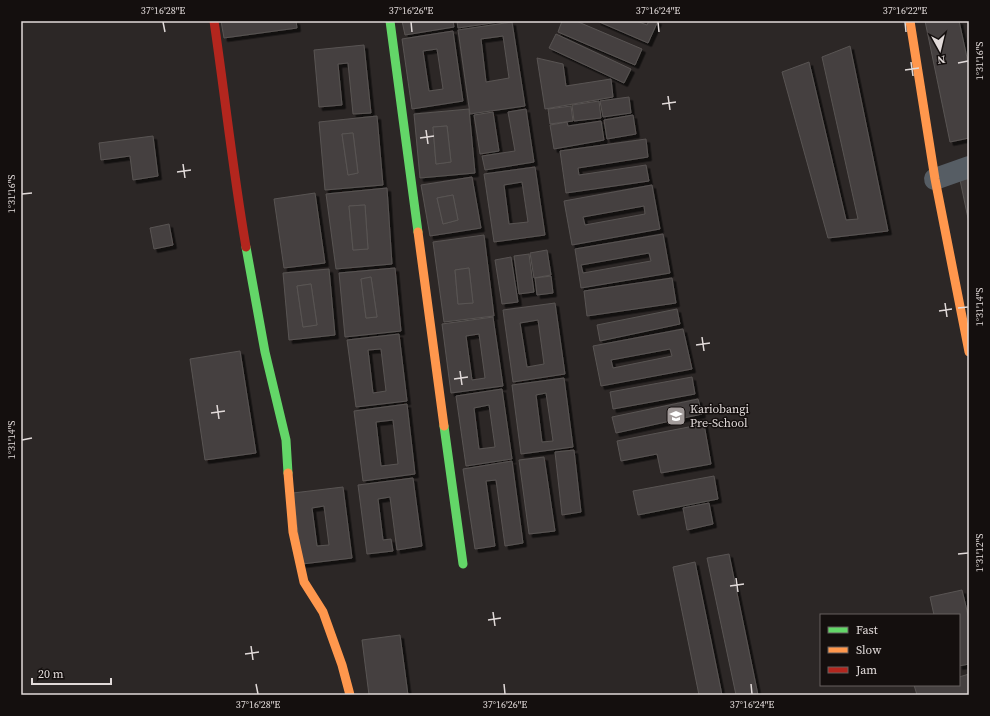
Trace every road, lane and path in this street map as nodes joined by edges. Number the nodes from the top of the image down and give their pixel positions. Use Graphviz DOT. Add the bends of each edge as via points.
graph roads {
  1 [pos="214,21"];
  2 [pos="390,21"];
  3 [pos="910,21"];
  4 [pos="969,167"];
  5 [pos="935,179"];
  6 [pos="969,352"];
  7 [pos="463,564"];
  8 [pos="350,695"];
  1 -- 8 [label="street" via="238,194 265,352 286,440 293,532 304,582 323,612"];
  2 -- 7 [label="street"];
  3 -- 5 [label="street"];
  4 -- 5 [label="street"];
  5 -- 6 [label="street"];
}
